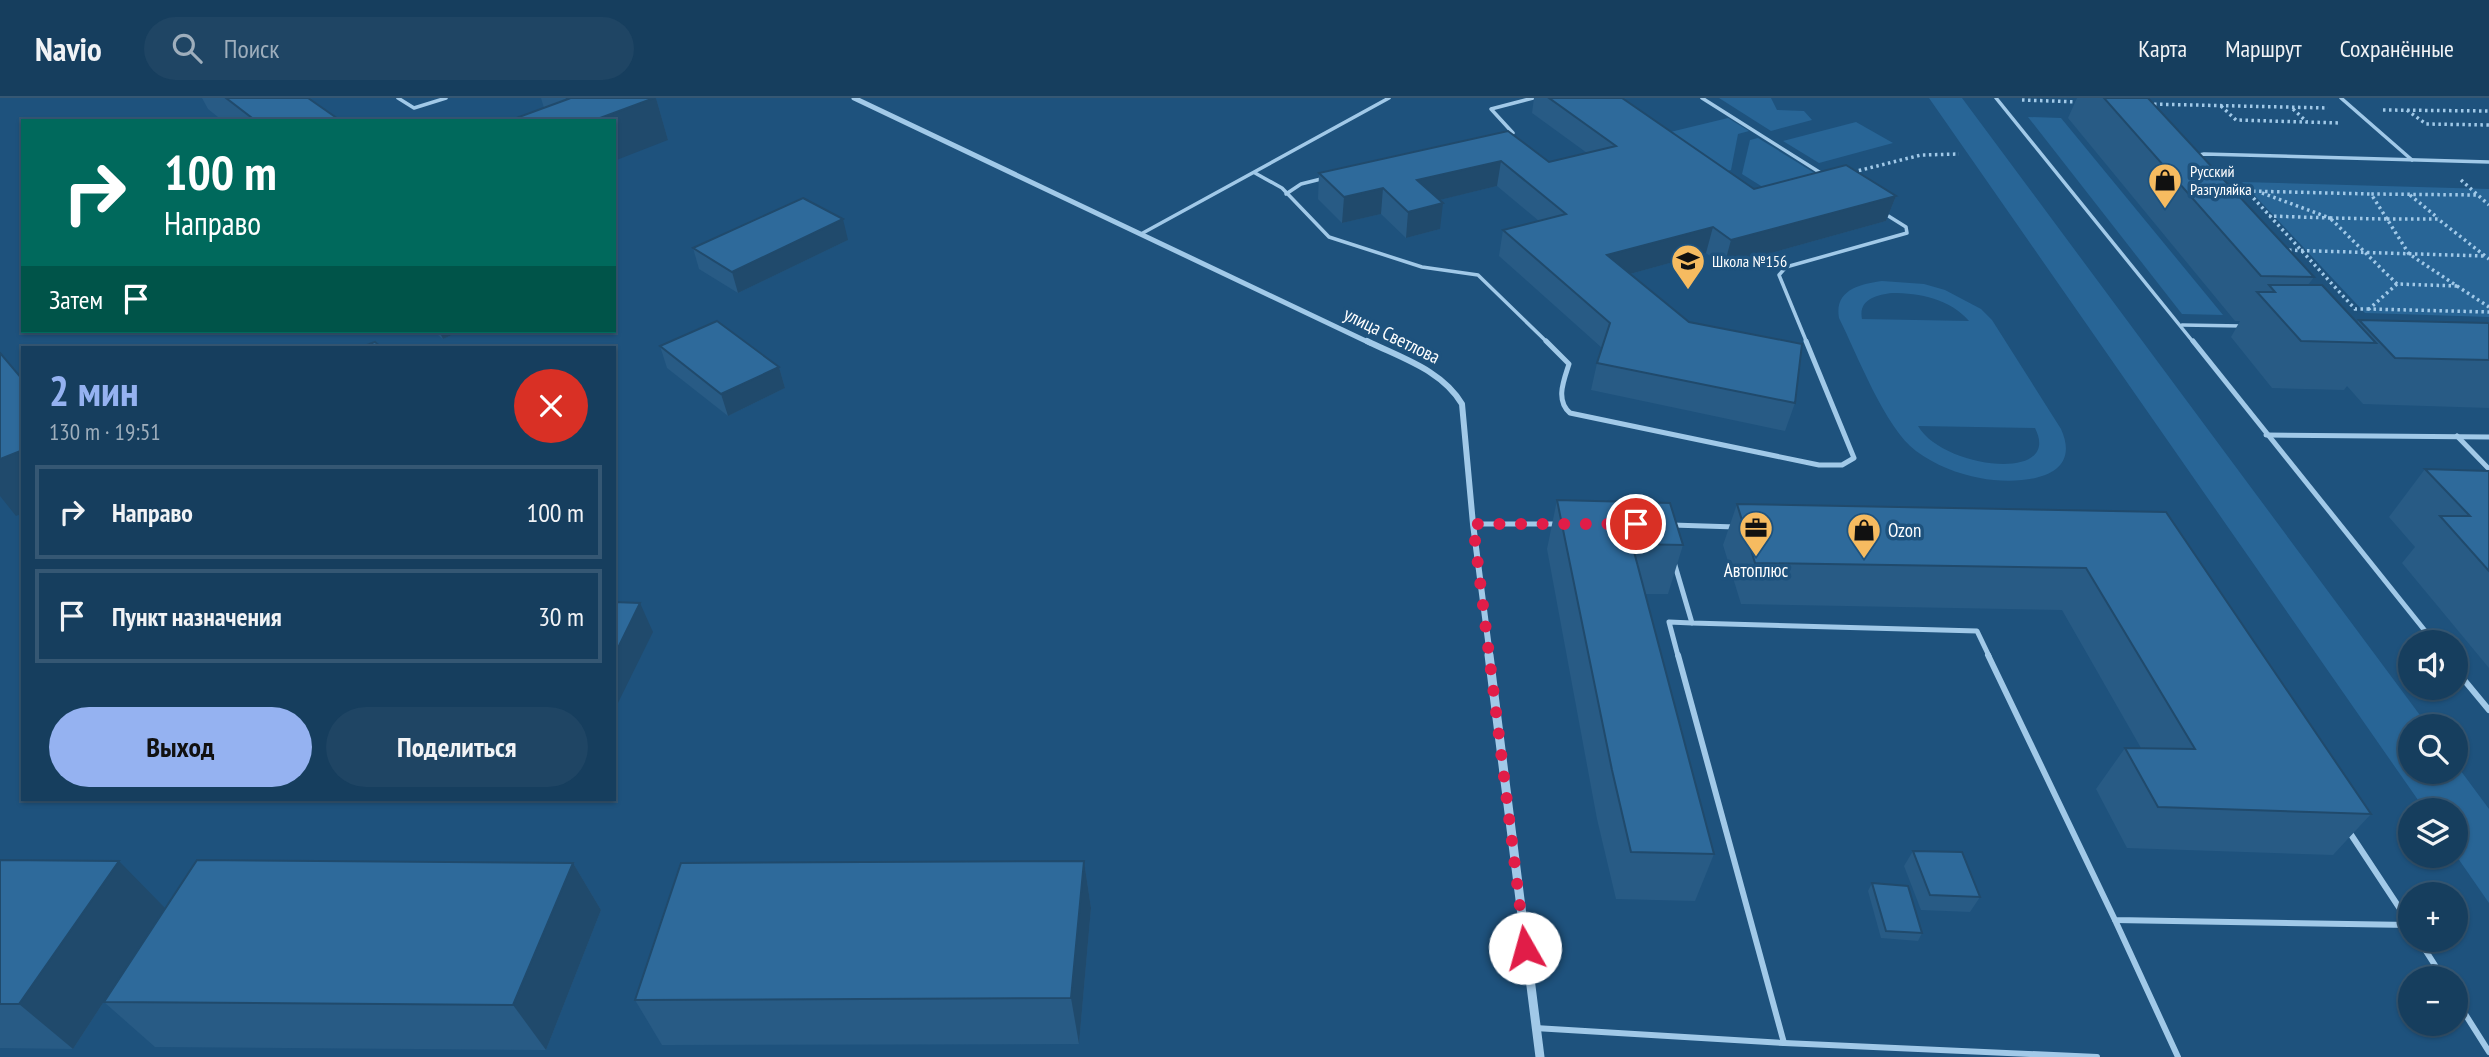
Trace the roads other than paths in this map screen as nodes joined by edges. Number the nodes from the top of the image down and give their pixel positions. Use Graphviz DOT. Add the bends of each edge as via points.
graph roads {
  1 [pos="398,98"];
  2 [pos="446,98"];
  3 [pos="854,98"];
  4 [pos="1389,98"];
  5 [pos="1533,98"];
  6 [pos="1702,98"];
  7 [pos="2342,98"];
  8 [pos="1996,99"];
  9 [pos="1496,138"];
  10 [pos="2412,160"];
  11 [pos="2489,162"];
  12 [pos="2189,164"];
  13 [pos="1255,173"];
  14 [pos="1327,178"];
  15 [pos="1829,178"];
  16 [pos="1286,194"];
  17 [pos="1873,206"];
  18 [pos="1141,233"];
  19 [pos="2182,325"];
  20 [pos="2247,326"];
  21 [pos="2266,435"];
  22 [pos="2457,436"];
  23 [pos="2489,437"];
  24 [pos="2489,469"];
  25 [pos="1473,524"];
  26 [pos="1568,524"];
  27 [pos="1663,525"];
  28 [pos="1746,527"];
  29 [pos="1671,549"];
  30 [pos="1692,623"];
  31 [pos="2424,630"];
  32 [pos="2468,685"];
  33 [pos="2489,710"];
  34 [pos="2341,819"];
  35 [pos="2398,907"];
  36 [pos="2115,919"];
  37 [pos="2398,925"];
  38 [pos="2468,1019"];
  39 [pos="1535,1028"];
  40 [pos="1784,1044"];
  41 [pos="2489,1052"];
  42 [pos="1540,1057"];
  43 [pos="2097,1057"];
  44 [pos="2178,1057"];
  1 -- 2 [label="lane" via="415,108"];
  3 -- 18 [label="street, улица Светлова"];
  4 -- 13 [label="lane"];
  5 -- 9 [label="lane" via="1491,109 1513,133"];
  6 -- 15 [label="lane"];
  7 -- 10 [label="lane"];
  8 -- 19 [label="lane"];
  10 -- 11 [label="lane"];
  10 -- 12 [label="lane" via="2204,154 2192,157"];
  13 -- 16 [label="lane"];
  13 -- 18 [label="lane"];
  14 -- 16 [label="lane" via="1301,184"];
  16 -- 17 [label="lane" via="1329,237 1422,267 1478,275 1569,364 1560,402 1570,413 1819,465 1842,465 1854,458 1779,275 1786,267 1906,233 1906,227"];
  18 -- 25 [label="street, улица Светлова" via="1429,371 1452,387 1462,404"];
  19 -- 20 [label="lane"];
  19 -- 21 [label="lane"];
  21 -- 22 [label="lane"];
  21 -- 31 [label="lane"];
  22 -- 23 [label="lane"];
  22 -- 24 [label="lane"];
  25 -- 26 [label="lane"];
  25 -- 39 [label="street, улица Светлова"];
  27 -- 28 [label="lane"];
  29 -- 30 [label="lane"];
  30 -- 36 [label="lane" via="1977,631"];
  30 -- 40 [label="lane" via="1669,622"];
  32 -- 33 [label="lane"];
  34 -- 35 [label="lane"];
  36 -- 37 [label="lane"];
  36 -- 44 [label="lane"];
  38 -- 41 [label="lane"];
  39 -- 40 [label="lane"];
  39 -- 42 [label="street, улица Светлова"];
  40 -- 43 [label="lane"];
}
